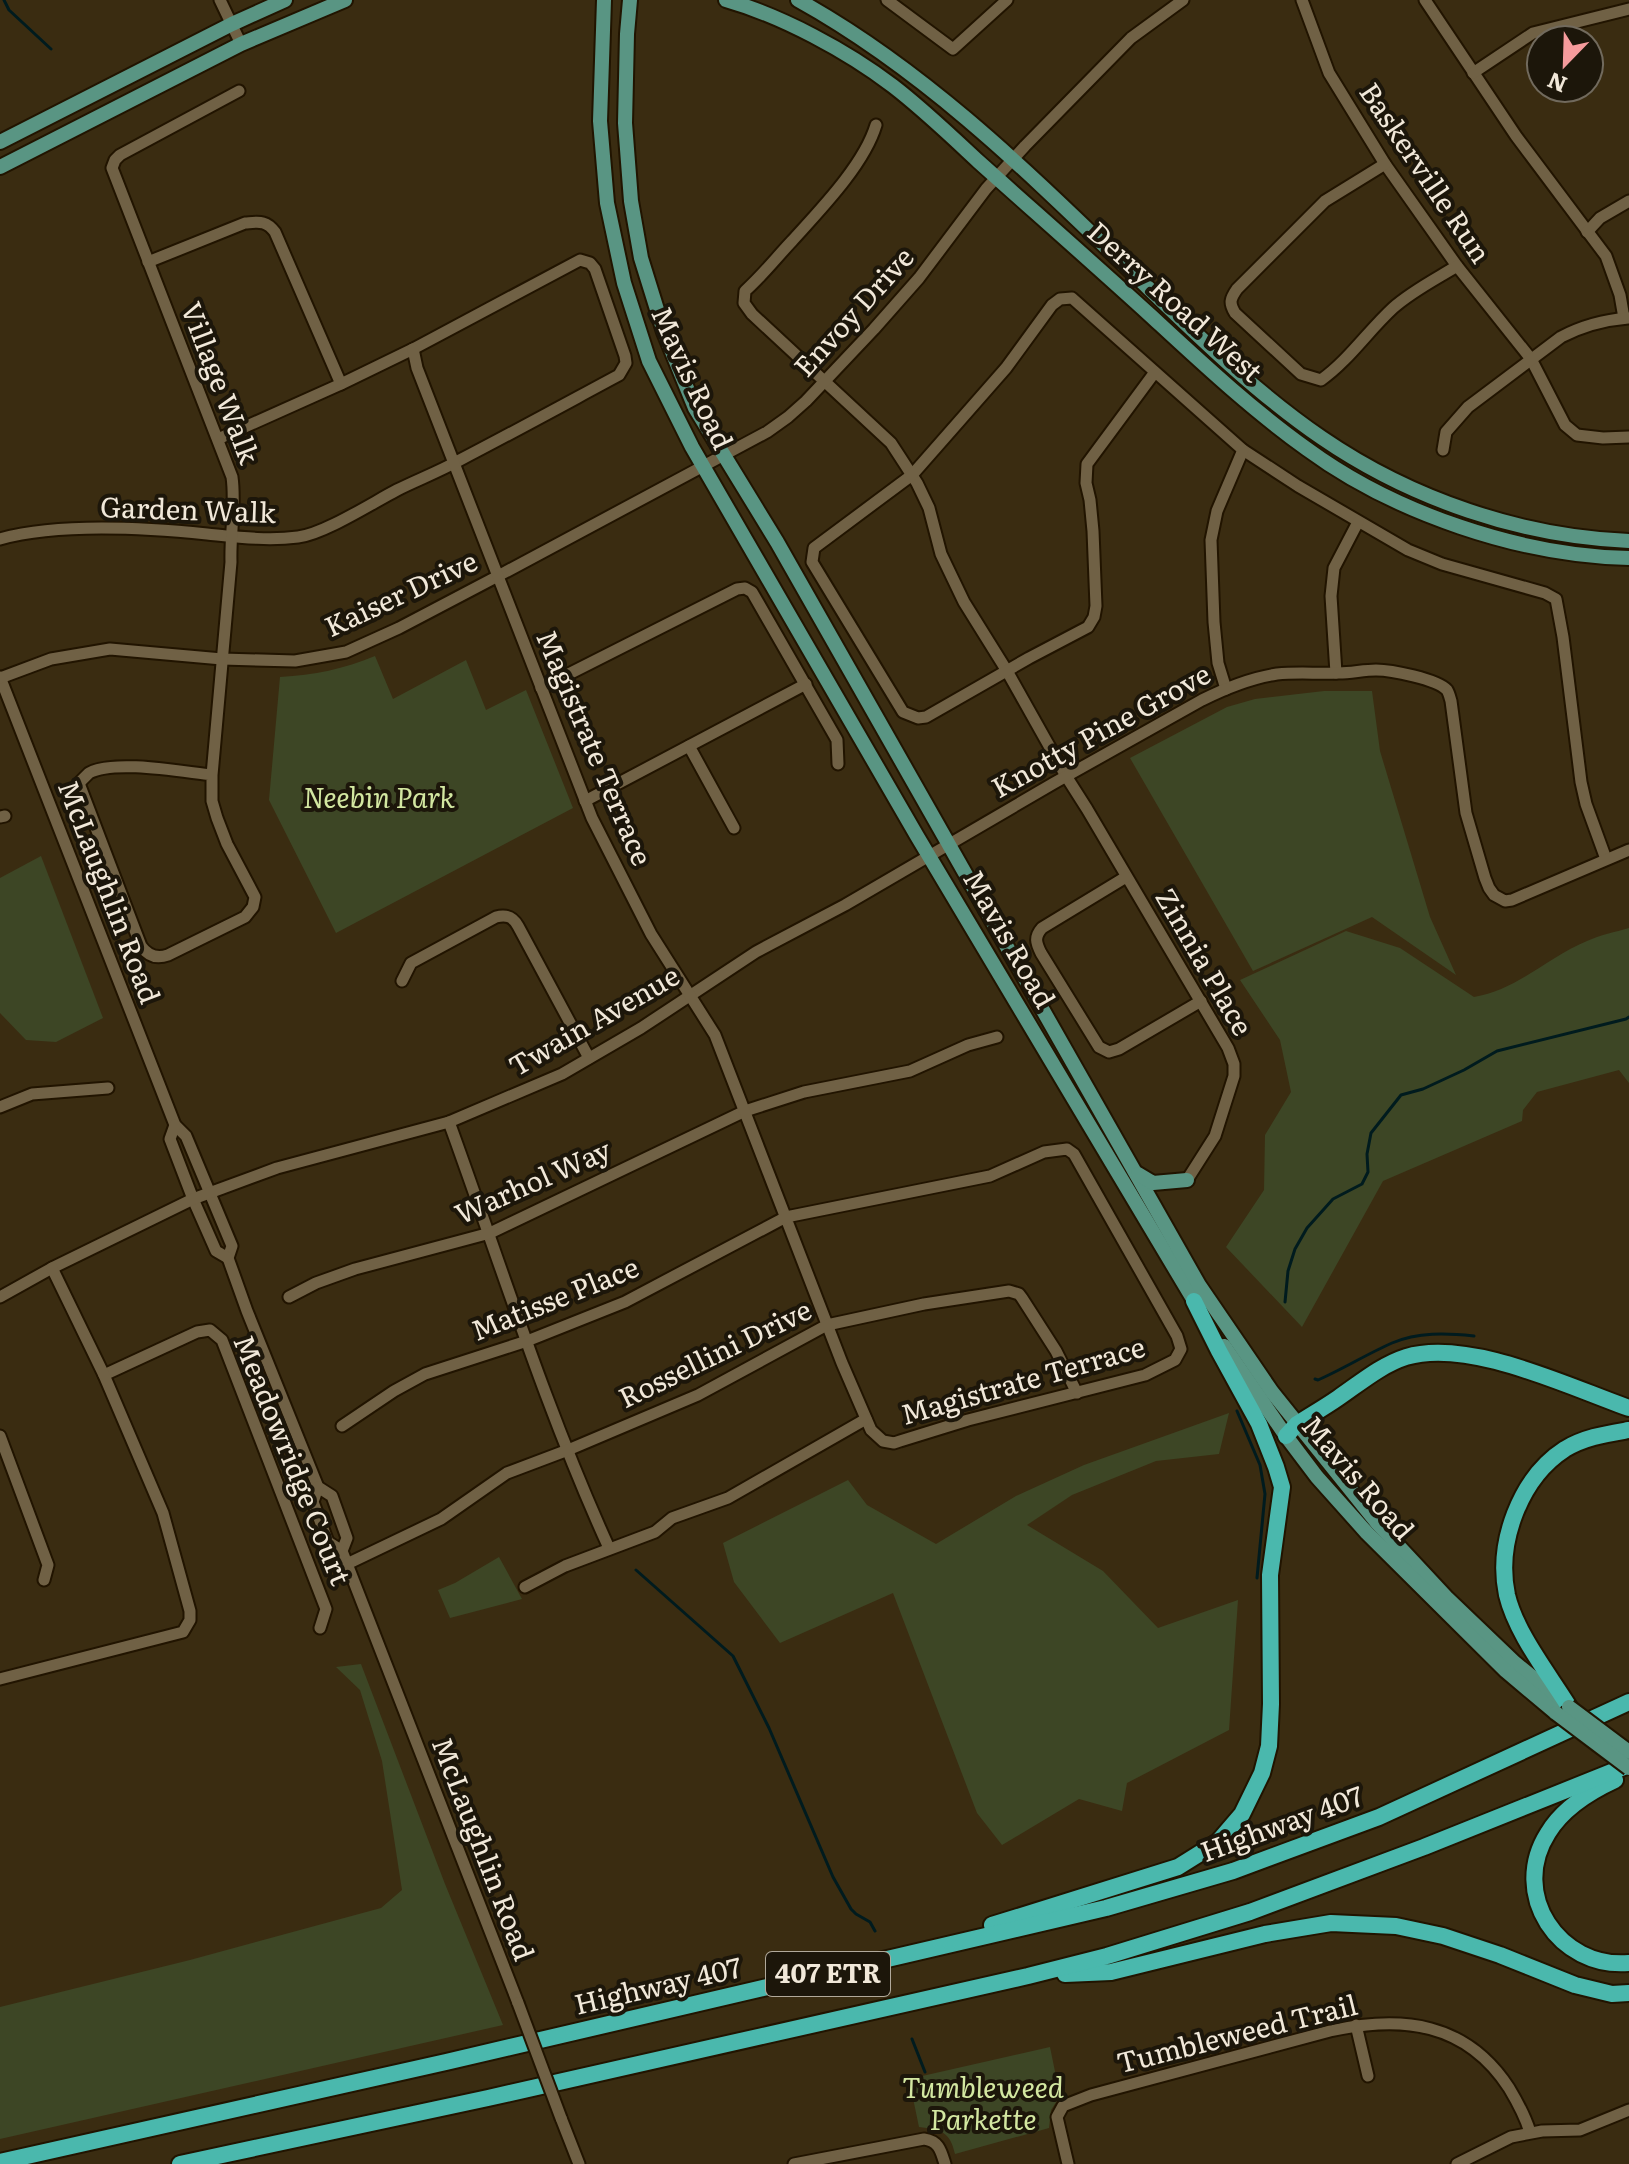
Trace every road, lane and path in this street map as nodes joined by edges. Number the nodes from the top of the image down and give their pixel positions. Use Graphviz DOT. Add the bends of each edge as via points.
graph roads {
  1 [pos="220,0"];
  2 [pos="285,0"];
  3 [pos="345,0"];
  4 [pos="604,0"];
  5 [pos="630,0"];
  6 [pos="726,0"];
  7 [pos="798,0"];
  8 [pos="887,0"];
  9 [pos="1007,0"];
  10 [pos="1302,0"];
  11 [pos="1425,0"];
  12 [pos="1176,2"];
  13 [pos="1629,9"];
  14 [pos="232,24"];
  15 [pos="241,44"];
  16 [pos="1473,73"];
  17 [pos="239,91"];
  18 [pos="876,125"];
  19 [pos="30,127"];
  20 [pos="0,142"];
  21 [pos="20,156"];
  22 [pos="1012,159"];
  23 [pos="1385,164"];
  24 [pos="0,167"];
  25 [pos="997,177"];
  26 [pos="1629,201"];
  27 [pos="1587,232"];
  28 [pos="148,262"];
  29 [pos="1457,266"];
  30 [pos="1626,318"];
  31 [pos="413,349"];
  32 [pos="1531,359"];
  33 [pos="1155,372"];
  34 [pos="825,381"];
  35 [pos="341,384"];
  36 [pos="1629,437"];
  37 [pos="218,439"];
  38 [pos="1243,450"];
  39 [pos="1443,450"];
  40 [pos="724,455"];
  41 [pos="454,463"];
  42 [pos="703,466"];
  43 [pos="912,475"];
  44 [pos="1358,522"];
  45 [pos="230,538"];
  46 [pos="0,539"];
  47 [pos="1629,541"];
  48 [pos="1629,558"];
  49 [pos="498,576"];
  50 [pos="222,659"];
  51 [pos="1007,671"];
  52 [pos="1336,673"];
  53 [pos="0,677"];
  54 [pos="806,684"];
  55 [pos="541,688"];
  56 [pos="1226,689"];
  57 [pos="689,746"];
  58 [pos="838,764"];
  59 [pos="212,775"];
  60 [pos="1066,776"];
  61 [pos="585,801"];
  62 [pos="734,828"];
  63 [pos="949,844"];
  64 [pos="1629,850"];
  65 [pos="929,855"];
  66 [pos="1606,859"];
  67 [pos="1126,877"];
  68 [pos="402,981"];
  69 [pos="689,996"];
  70 [pos="1201,1001"];
  71 [pos="997,1037"];
  72 [pos="589,1058"];
  73 [pos="108,1088"];
  74 [pos="0,1107"];
  75 [pos="745,1111"];
  76 [pos="449,1122"];
  77 [pos="175,1125"];
  78 [pos="1135,1172"];
  79 [pos="1187,1180"];
  80 [pos="209,1194"];
  81 [pos="193,1199"];
  82 [pos="786,1217"];
  83 [pos="490,1233"];
  84 [pos="228,1258"];
  85 [pos="52,1268"];
  86 [pos="1193,1291"];
  87 [pos="0,1297"];
  88 [pos="289,1297"];
  89 [pos="827,1325"];
  90 [pos="527,1341"];
  91 [pos="104,1375"];
  92 [pos="1077,1393"];
  93 [pos="1629,1408"];
  94 [pos="866,1419"];
  95 [pos="342,1426"];
  96 [pos="1292,1430"];
  97 [pos="1629,1430"];
  98 [pos="0,1436"];
  99 [pos="568,1450"];
  100 [pos="318,1487"];
  101 [pos="609,1548"];
  102 [pos="342,1551"];
  103 [pos="347,1564"];
  104 [pos="44,1580"];
  105 [pos="525,1587"];
  106 [pos="320,1628"];
  107 [pos="0,1679"];
  108 [pos="1629,1692"];
  109 [pos="1629,1702"];
  110 [pos="1562,1710"];
  111 [pos="1603,1713"];
  112 [pos="1629,1752"];
  113 [pos="1629,1769"];
  114 [pos="940,1948"];
  115 [pos="1629,1963"];
  116 [pos="1028,1976"];
  117 [pos="1629,1993"];
  118 [pos="1356,2025"];
  119 [pos="1368,2076"];
  120 [pos="1628,2112"];
  121 [pos="1530,2132"];
  122 [pos="823,2161"];
  123 [pos="0,2162"];
  124 [pos="180,2164"];
  125 [pos="579,2164"];
  126 [pos="794,2164"];
  127 [pos="945,2164"];
  128 [pos="1068,2164"];
  129 [pos="1457,2164"];
  1 -- 14 [label="street"];
  2 -- 14 [label="main road"];
  3 -- 15 [label="main road"];
  4 -- 42 [label="main road, Mavis Road" via="600,121 614,240 636,328"];
  5 -- 40 [label="main road, Mavis Road" via="625,123 641,258 695,408"];
  6 -- 25 [label="main road, Derry Road West" via="856,61 922,110"];
  7 -- 22 [label="main road, Derry Road West" via="935,92"];
  8 -- 9 [label="street" via="953,49"];
  10 -- 23 [label="street, Baskerville Run" via="1329,73"];
  11 -- 16 [label="street"];
  12 -- 22 [label="street, Envoy Drive" via="1131,38"];
  13 -- 16 [label="street" via="1533,33"];
  14 -- 15 [label="street"];
  14 -- 19 [label="main road"];
  15 -- 21 [label="main road"];
  16 -- 27 [label="street"];
  17 -- 28 [label="street, Village Walk" via="115,160 112,168"];
  18 -- 34 [label="street, Zinnia Place" via="870,142 826,204 745,291 744,303 752,314"];
  19 -- 20 [label="main road"];
  19 -- 21 [label="main road" via="18,148"];
  21 -- 24 [label="main road"];
  22 -- 25 [label="street, Envoy Drive"];
  22 -- 47 [label="main road, Derry Road West" via="1229,362 1298,420 1372,469 1432,497 1505,521 1554,533"];
  23 -- 29 [label="street, Baskerville Run"];
  23 -- 29 [label="street" via="1325,201 1237,289 1230,304 1235,313 1301,374 1321,380 1392,309"];
  25 -- 34 [label="street, Envoy Drive" via="919,278"];
  25 -- 48 [label="main road, Derry Road West" via="1253,408 1365,486 1424,514 1502,540 1552,552"];
  26 -- 27 [label="street"];
  27 -- 30 [label="street" via="1606,256"];
  28 -- 35 [label="street" via="245,223 270,225"];
  28 -- 37 [label="street, Village Walk"];
  29 -- 32 [label="street, Baskerville Run"];
  30 -- 32 [label="street" via="1576,329"];
  31 -- 35 [label="street"];
  31 -- 41 [label="street, Magistrate Terrace"];
  31 -- 41 [label="street" via="580,260 595,269 625,356 619,375"];
  32 -- 36 [label="street, Baskerville Run" via="1565,425 1577,435"];
  32 -- 39 [label="street" via="1468,407 1446,432"];
  33 -- 38 [label="street"];
  33 -- 43 [label="street" via="1077,301 1060,299"];
  33 -- 51 [label="street" via="1087,464 1096,606 1092,622"];
  34 -- 40 [label="street, Envoy Drive" via="788,417"];
  34 -- 43 [label="street, Zinnia Place" via="891,443"];
  35 -- 37 [label="street"];
  37 -- 45 [label="street, Village Walk" via="234,491"];
  38 -- 44 [label="street"];
  38 -- 56 [label="street" via="1217,511 1211,540 1218,663"];
  40 -- 42 [label="street, Envoy Drive"];
  40 -- 63 [label="main road, Mavis Road"];
  41 -- 45 [label="street, Garden Walk" via="319,531 301,537"];
  41 -- 49 [label="street, Magistrate Terrace"];
  42 -- 49 [label="street, Kaiser Drive"];
  42 -- 65 [label="main road, Mavis Road"];
  43 -- 51 [label="street, Zinnia Place" via="964,602"];
  43 -- 51 [label="street" via="814,548 812,562 906,715 926,717"];
  44 -- 52 [label="street" via="1334,568"];
  44 -- 66 [label="street" via="1442,564 1556,599 1581,782"];
  45 -- 46 [label="street, Garden Walk" via="118,529"];
  45 -- 50 [label="street, Village Walk"];
  49 -- 50 [label="street, Kaiser Drive" via="346,652 295,661"];
  49 -- 55 [label="street, Magistrate Terrace"];
  50 -- 53 [label="street, Kaiser Drive" via="110,649 51,659"];
  50 -- 59 [label="street, Village Walk"];
  51 -- 60 [label="street, Zinnia Place"];
  52 -- 56 [label="street, Knotty Pine Grove" via="1277,674"];
  52 -- 66 [label="street, Knotty Pine Grove" via="1396,672 1448,691 1466,813 1494,895 1508,901"];
  53 -- 77 [label="street, McLaughlin Road"];
  54 -- 55 [label="street" via="745,588"];
  54 -- 57 [label="street"];
  54 -- 58 [label="street" via="837,740"];
  55 -- 61 [label="street, Magistrate Terrace"];
  56 -- 60 [label="street, Knotty Pine Grove"];
  57 -- 61 [label="street"];
  57 -- 62 [label="street"];
  59 -- 59 [label="street, Village Walk" via="124,766 89,773 80,782 141,946 151,956 168,955 245,917 253,907 255,897 217,818"];
  60 -- 63 [label="street, Knotty Pine Grove"];
  60 -- 67 [label="street, Zinnia Place"];
  61 -- 69 [label="street, Magistrate Terrace" via="651,934"];
  63 -- 65 [label="street, Twain Avenue"];
  63 -- 78 [label="main road, Mavis Road"];
  64 -- 66 [label="street, Knotty Pine Grove"];
  65 -- 69 [label="street, Twain Avenue"];
  65 -- 86 [label="main road, Mavis Road"];
  67 -- 70 [label="street, Zinnia Place"];
  67 -- 70 [label="street" via="1042,928 1036,935 1041,953 1099,1047 1109,1052"];
  68 -- 72 [label="street" via="411,963 496,917 510,917"];
  69 -- 72 [label="street, Twain Avenue"];
  69 -- 75 [label="street, Magistrate Terrace" via="715,1035"];
  70 -- 79 [label="street, Zinnia Place" via="1235,1071 1215,1136"];
  71 -- 75 [label="street, Warhol Way" via="910,1071 804,1092"];
  72 -- 76 [label="street, Twain Avenue"];
  73 -- 74 [label="street" via="32,1094"];
  75 -- 82 [label="street, Magistrate Terrace"];
  75 -- 83 [label="street, Warhol Way"];
  76 -- 80 [label="street, Twain Avenue" via="290,1165"];
  76 -- 83 [label="street"];
  77 -- 80 [label="street, McLaughlin Road" via="186,1136"];
  77 -- 81 [label="street, McLaughlin Road" via="170,1139"];
  78 -- 79 [label="main road" via="1153,1183"];
  78 -- 86 [label="main road, Mavis Road"];
  80 -- 81 [label="street, Twain Avenue"];
  80 -- 84 [label="street, McLaughlin Road" via="232,1246"];
  81 -- 84 [label="street, McLaughlin Road" via="216,1251"];
  81 -- 85 [label="street, Twain Avenue"];
  82 -- 89 [label="street, Magistrate Terrace"];
  82 -- 90 [label="street, Matisse Place" via="625,1302"];
  82 -- 92 [label="street, Magistrate Terrace" via="990,1176 1044,1152 1067,1149 1094,1187 1181,1349 1175,1360 1145,1375"];
  83 -- 88 [label="street, Warhol Way" via="355,1269"];
  83 -- 90 [label="street"];
  84 -- 100 [label="street, McLaughlin Road"];
  85 -- 87 [label="street, Twain Avenue"];
  85 -- 91 [label="street"];
  86 -- 96 [label="main road, Mavis Road" via="1272,1392"];
  86 -- 114 [label="highway" via="1259,1424 1282,1487 1270,1575 1271,1704 1262,1773 1242,1814 1218,1842 1178,1867 975,1930"];
  89 -- 92 [label="street, Rossellini Drive" via="1009,1291 1022,1298"];
  89 -- 94 [label="street, Magistrate Terrace"];
  89 -- 99 [label="street, Rossellini Drive" via="698,1395"];
  90 -- 95 [label="street, Matisse Place" via="425,1374"];
  90 -- 99 [label="street"];
  91 -- 106 [label="street, Meadowridge Court" via="197,1332 210,1330 222,1340 326,1609"];
  91 -- 107 [label="street" via="163,1513 190,1620 183,1632"];
  92 -- 94 [label="street, Magistrate Terrace" via="894,1443 878,1438"];
  93 -- 96 [label="highway" via="1457,1352 1390,1363"];
  94 -- 101 [label="street" via="728,1498"];
  96 -- 110 [label="main road, Mavis Road" via="1317,1477 1367,1533 1506,1671"];
  97 -- 110 [label="highway" via="1589,1437 1544,1467 1517,1506 1507,1541 1507,1595"];
  98 -- 104 [label="street" via="48,1565"];
  99 -- 101 [label="street"];
  99 -- 103 [label="street, Rossellini Drive" via="507,1473 441,1519"];
  100 -- 102 [label="street, McLaughlin Road" via="332,1496 347,1538"];
  100 -- 102 [label="street, McLaughlin Road" via="313,1502 328,1542"];
  101 -- 105 [label="street"];
  102 -- 103 [label="street, McLaughlin Road"];
  103 -- 125 [label="street, McLaughlin Road, bridge"];
  108 -- 111 [label="highway"];
  109 -- 111 [label="highway, Highway 407 / 407 ETR"];
  110 -- 112 [label="main road, Mavis Road, bridge"];
  110 -- 113 [label="main road, Mavis Road, bridge"];
  111 -- 114 [label="highway, Highway 407 / 407 ETR" via="1379,1817 1233,1871"];
  113 -- 115 [label="highway" via="1573,1804 1548,1833 1534,1873 1547,1925 1564,1944 1587,1958"];
  113 -- 116 [label="highway, 407 ETR" via="1250,1912"];
  114 -- 123 [label="highway, Highway 407 / 407 ETR"];
  116 -- 117 [label="highway" via="1111,1972 1331,1923 1396,1926 1443,1936 1575,1985"];
  116 -- 124 [label="highway, 407 ETR"];
  118 -- 119 [label="street"];
  118 -- 121 [label="street, Tumbleweed Trail" via="1408,2024 1465,2042 1496,2069"];
  118 -- 128 [label="street, Tumbleweed Trail" via="1063,2106 1057,2117"];
  120 -- 121 [label="street" via="1580,2130"];
  121 -- 129 [label="street"];
  122 -- 126 [label="street"];
  122 -- 127 [label="street" via="924,2139 939,2146"];
}
